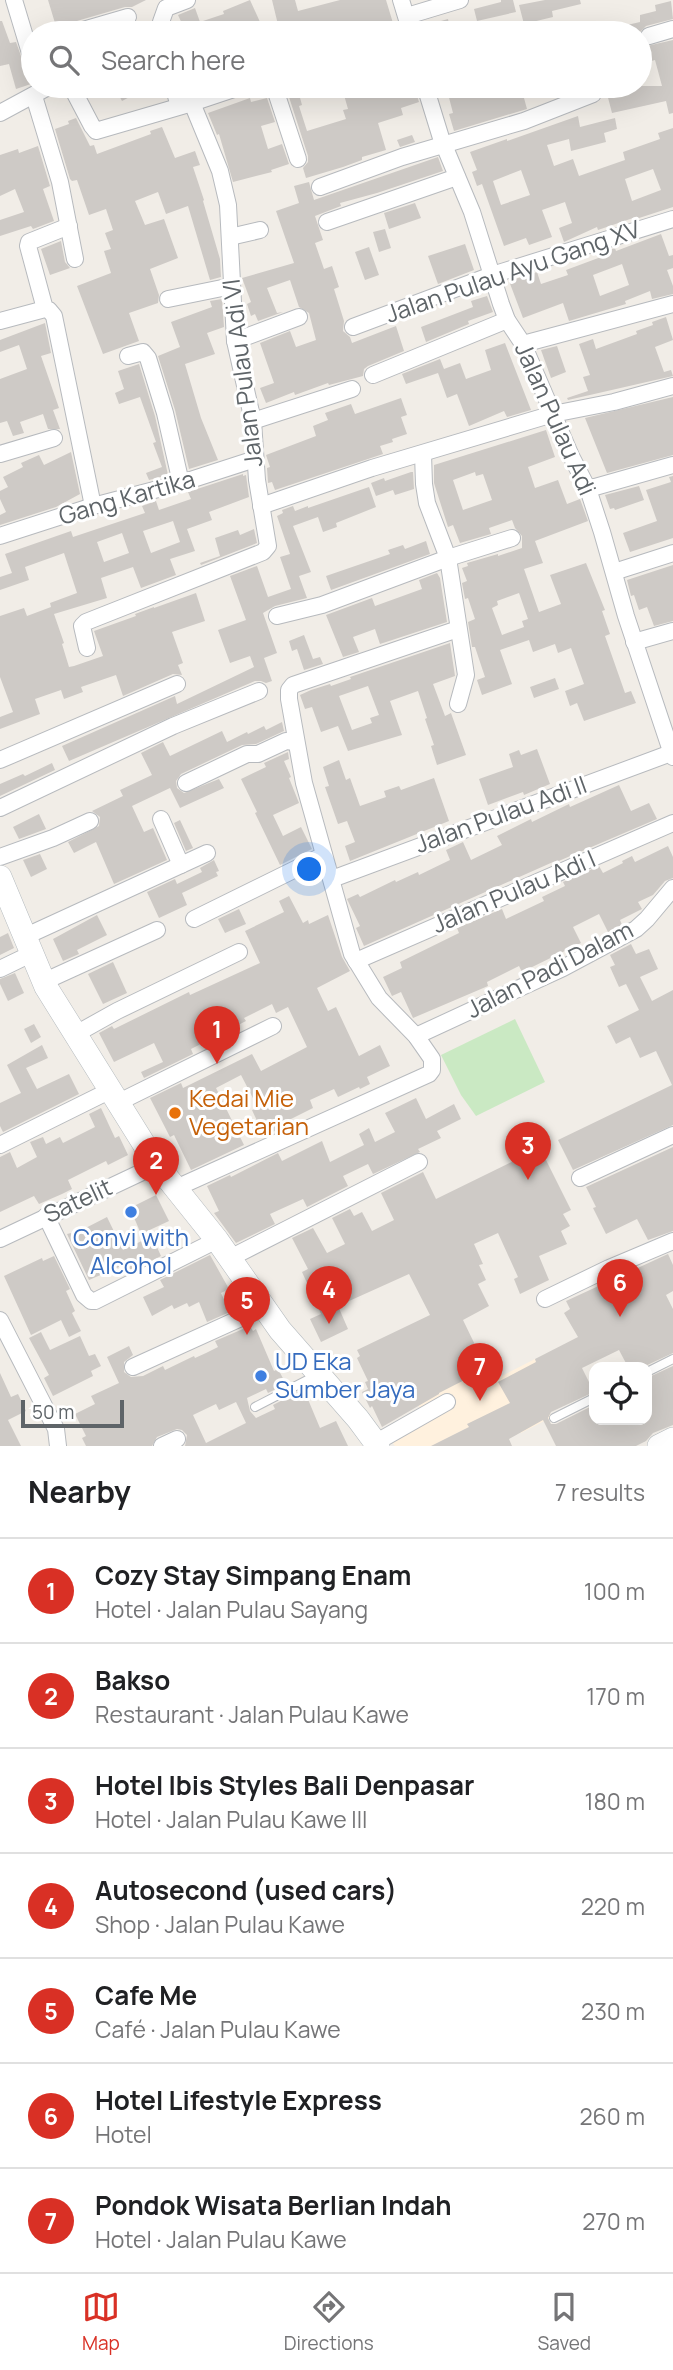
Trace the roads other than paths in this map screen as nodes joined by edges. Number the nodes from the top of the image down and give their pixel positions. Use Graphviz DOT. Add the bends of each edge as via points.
graph roads {
  1 [pos="14,0"];
  2 [pos="187,0"];
  3 [pos="460,0"];
  4 [pos="404,8"];
  5 [pos="128,17"];
  6 [pos="21,21"];
  7 [pos="114,21"];
  8 [pos="161,21"];
  9 [pos="673,29"];
  10 [pos="652,36"];
  11 [pos="26,98"];
  12 [pos="44,98"];
  13 [pos="77,98"];
  14 [pos="181,98"];
  15 [pos="207,98"];
  16 [pos="278,98"];
  17 [pos="429,98"];
  18 [pos="583,98"];
  19 [pos="186,105"];
  20 [pos="0,113"];
  21 [pos="444,145"];
  22 [pos="298,159"];
  23 [pos="457,177"];
  24 [pos="320,187"];
  25 [pos="673,219"];
  26 [pos="327,222"];
  27 [pos="69,226"];
  28 [pos="260,230"];
  29 [pos="230,237"];
  30 [pos="75,259"];
  31 [pos="492,275"];
  32 [pos="232,286"];
  33 [pos="168,299"];
  34 [pos="673,304"];
  35 [pos="45,309"];
  36 [pos="299,317"];
  37 [pos="0,320"];
  38 [pos="508,320"];
  39 [pos="353,327"];
  40 [pos="235,341"];
  41 [pos="523,344"];
  42 [pos="128,356"];
  43 [pos="373,375"];
  44 [pos="673,386"];
  45 [pos="352,389"];
  46 [pos="553,414"];
  47 [pos="253,421"];
  48 [pos="54,439"];
  49 [pos="0,454"];
  50 [pos="423,454"];
  51 [pos="255,459"];
  52 [pos="673,465"];
  53 [pos="181,482"];
  54 [pos="588,489"];
  55 [pos="93,506"];
  56 [pos="261,506"];
  57 [pos="0,536"];
  58 [pos="512,538"];
  59 [pos="673,553"];
  60 [pos="448,558"];
  61 [pos="614,572"];
  62 [pos="276,616"];
  63 [pos="458,629"];
  64 [pos="673,631"];
  65 [pos="634,642"];
  66 [pos="87,648"];
  67 [pos="177,684"];
  68 [pos="259,691"];
  69 [pos="458,704"];
  70 [pos="667,720"];
  71 [pos="296,742"];
  72 [pos="672,755"];
  73 [pos="0,760"];
  74 [pos="186,783"];
  75 [pos="0,808"];
  76 [pos="161,819"];
  77 [pos="90,821"];
  78 [pos="673,823"];
  79 [pos="207,853"];
  80 [pos="324,855"];
  81 [pos="0,857"];
  82 [pos="181,866"];
  83 [pos="0,877"];
  84 [pos="332,879"];
  85 [pos="673,888"];
  86 [pos="194,919"];
  87 [pos="157,930"];
  88 [pos="28,946"];
  89 [pos="239,952"];
  90 [pos="356,961"];
  91 [pos="0,969"];
  92 [pos="44,982"];
  93 [pos="273,1026"];
  94 [pos="74,1035"];
  95 [pos="415,1036"];
  96 [pos="113,1097"];
  97 [pos="673,1135"];
  98 [pos="0,1144"];
  99 [pos="419,1162"];
  100 [pos="157,1165"];
  101 [pos="580,1178"];
  102 [pos="176,1188"];
  103 [pos="46,1216"];
  104 [pos="0,1239"];
  105 [pos="673,1241"];
  106 [pos="223,1249"];
  107 [pos="545,1299"];
  108 [pos="265,1307"];
  109 [pos="0,1320"];
  110 [pos="673,1359"];
  111 [pos="133,1367"];
  112 [pos="652,1370"];
  113 [pos="318,1375"];
  114 [pos="589,1401"];
  115 [pos="447,1402"];
  116 [pos="255,1407"];
  117 [pos="554,1419"];
  118 [pos="673,1439"];
  119 [pos="377,1444"];
  120 [pos="58,1446"];
  121 [pos="659,1446"];
  1 -- 6 [label="street"];
  2 -- 8 [label="street" via="166,8"];
  3 -- 4 [label="street"];
  5 -- 7 [label="street"];
  9 -- 10 [label="street"];
  11 -- 20 [label="street"];
  12 -- 27 [label="street"];
  13 -- 19 [label="street" via="96,131"];
  14 -- 19 [label="street, Jalan Pulau Adi VI"];
  15 -- 19 [label="street"];
  16 -- 22 [label="street"];
  17 -- 21 [label="street, Jalan Pulau Adi"];
  18 -- 21 [label="street"];
  19 -- 29 [label="street, Jalan Pulau Adi VI" via="225,188"];
  21 -- 23 [label="street, Jalan Pulau Adi"];
  21 -- 24 [label="street"];
  23 -- 26 [label="street"];
  23 -- 31 [label="street, Jalan Pulau Adi"];
  25 -- 31 [label="street, Jalan Pulau Ayu Gang XV"];
  27 -- 30 [label="street"];
  27 -- 35 [label="street" via="29,242"];
  28 -- 29 [label="street"];
  29 -- 32 [label="street, Jalan Pulau Adi VI"];
  31 -- 38 [label="street, Jalan Pulau Adi"];
  31 -- 39 [label="street, Jalan Pulau Ayu Gang XV"];
  32 -- 33 [label="street"];
  32 -- 40 [label="street, Jalan Pulau Adi VI"];
  34 -- 41 [label="street"];
  35 -- 37 [label="street"];
  35 -- 55 [label="street" via="54,316"];
  36 -- 40 [label="street"];
  38 -- 41 [label="street, Jalan Pulau Adi"];
  38 -- 43 [label="street"];
  40 -- 47 [label="street, Jalan Pulau Adi VI"];
  41 -- 46 [label="street, Jalan Pulau Adi"];
  42 -- 53 [label="street" via="143,352 148,358"];
  44 -- 46 [label="street, Jalan Pulau Adi VI"];
  45 -- 47 [label="street"];
  46 -- 50 [label="street, Jalan Pulau Adi VI"];
  46 -- 54 [label="street, Jalan Pulau Adi"];
  47 -- 51 [label="street, Jalan Pulau Adi VI"];
  48 -- 49 [label="street"];
  50 -- 56 [label="street, Jalan Pulau Adi VI"];
  50 -- 60 [label="street" via="428,503"];
  51 -- 53 [label="street, Gang Kartika"];
  51 -- 56 [label="street, Jalan Pulau Adi VI"];
  52 -- 54 [label="street"];
  53 -- 55 [label="street, Gang Kartika"];
  54 -- 61 [label="street, Jalan Pulau Adi"];
  55 -- 57 [label="street, Gang Kartika"];
  56 -- 66 [label="street, Jalan Pulau Adi VI" via="269,541 265,551 86,622 82,626"];
  58 -- 60 [label="street"];
  59 -- 61 [label="street"];
  60 -- 62 [label="street" via="322,605"];
  60 -- 63 [label="street"];
  61 -- 65 [label="street, Jalan Pulau Adi"];
  63 -- 69 [label="street" via="466,675"];
  63 -- 71 [label="street" via="293,685 289,699"];
  64 -- 65 [label="street"];
  65 -- 70 [label="street, Jalan Pulau Adi"];
  67 -- 73 [label="street"];
  68 -- 75 [label="street" via="173,726"];
  70 -- 72 [label="street, Jalan Pulau Adi"];
  71 -- 74 [label="street" via="247,754"];
  71 -- 80 [label="street"];
  72 -- 84 [label="street, Jalan Pulau Adi II"];
  76 -- 82 [label="street"];
  77 -- 81 [label="street"];
  78 -- 90 [label="street, Jalan Pulau Adi I"];
  79 -- 82 [label="street"];
  80 -- 84 [label="street"];
  80 -- 86 [label="street"];
  82 -- 88 [label="street"];
  83 -- 88 [label="street"];
  84 -- 90 [label="street"];
  85 -- 95 [label="street, Jalan Padi Dalam" via="635,929 563,968"];
  87 -- 92 [label="street"];
  88 -- 91 [label="street"];
  88 -- 92 [label="street"];
  89 -- 94 [label="street"];
  90 -- 95 [label="street" via="379,998"];
  92 -- 94 [label="street"];
  93 -- 96 [label="street"];
  94 -- 96 [label="street"];
  95 -- 102 [label="street" via="432,1059 429,1073"];
  96 -- 98 [label="street"];
  96 -- 100 [label="street"];
  97 -- 101 [label="street"];
  99 -- 106 [label="street"];
  100 -- 102 [label="street"];
  100 -- 103 [label="street, Satelit"];
  102 -- 106 [label="street"];
  103 -- 104 [label="street, Satelit"];
  103 -- 106 [label="street" via="83,1294 91,1301"];
  105 -- 107 [label="street"];
  106 -- 108 [label="street"];
  108 -- 111 [label="street"];
  108 -- 113 [label="street"];
  109 -- 120 [label="street" via="56,1429"];
  110 -- 112 [label="lane"];
  113 -- 116 [label="lane"];
  113 -- 119 [label="street"];
  114 -- 117 [label="lane"];
  115 -- 119 [label="street"];
  118 -- 121 [label="street"];
}
